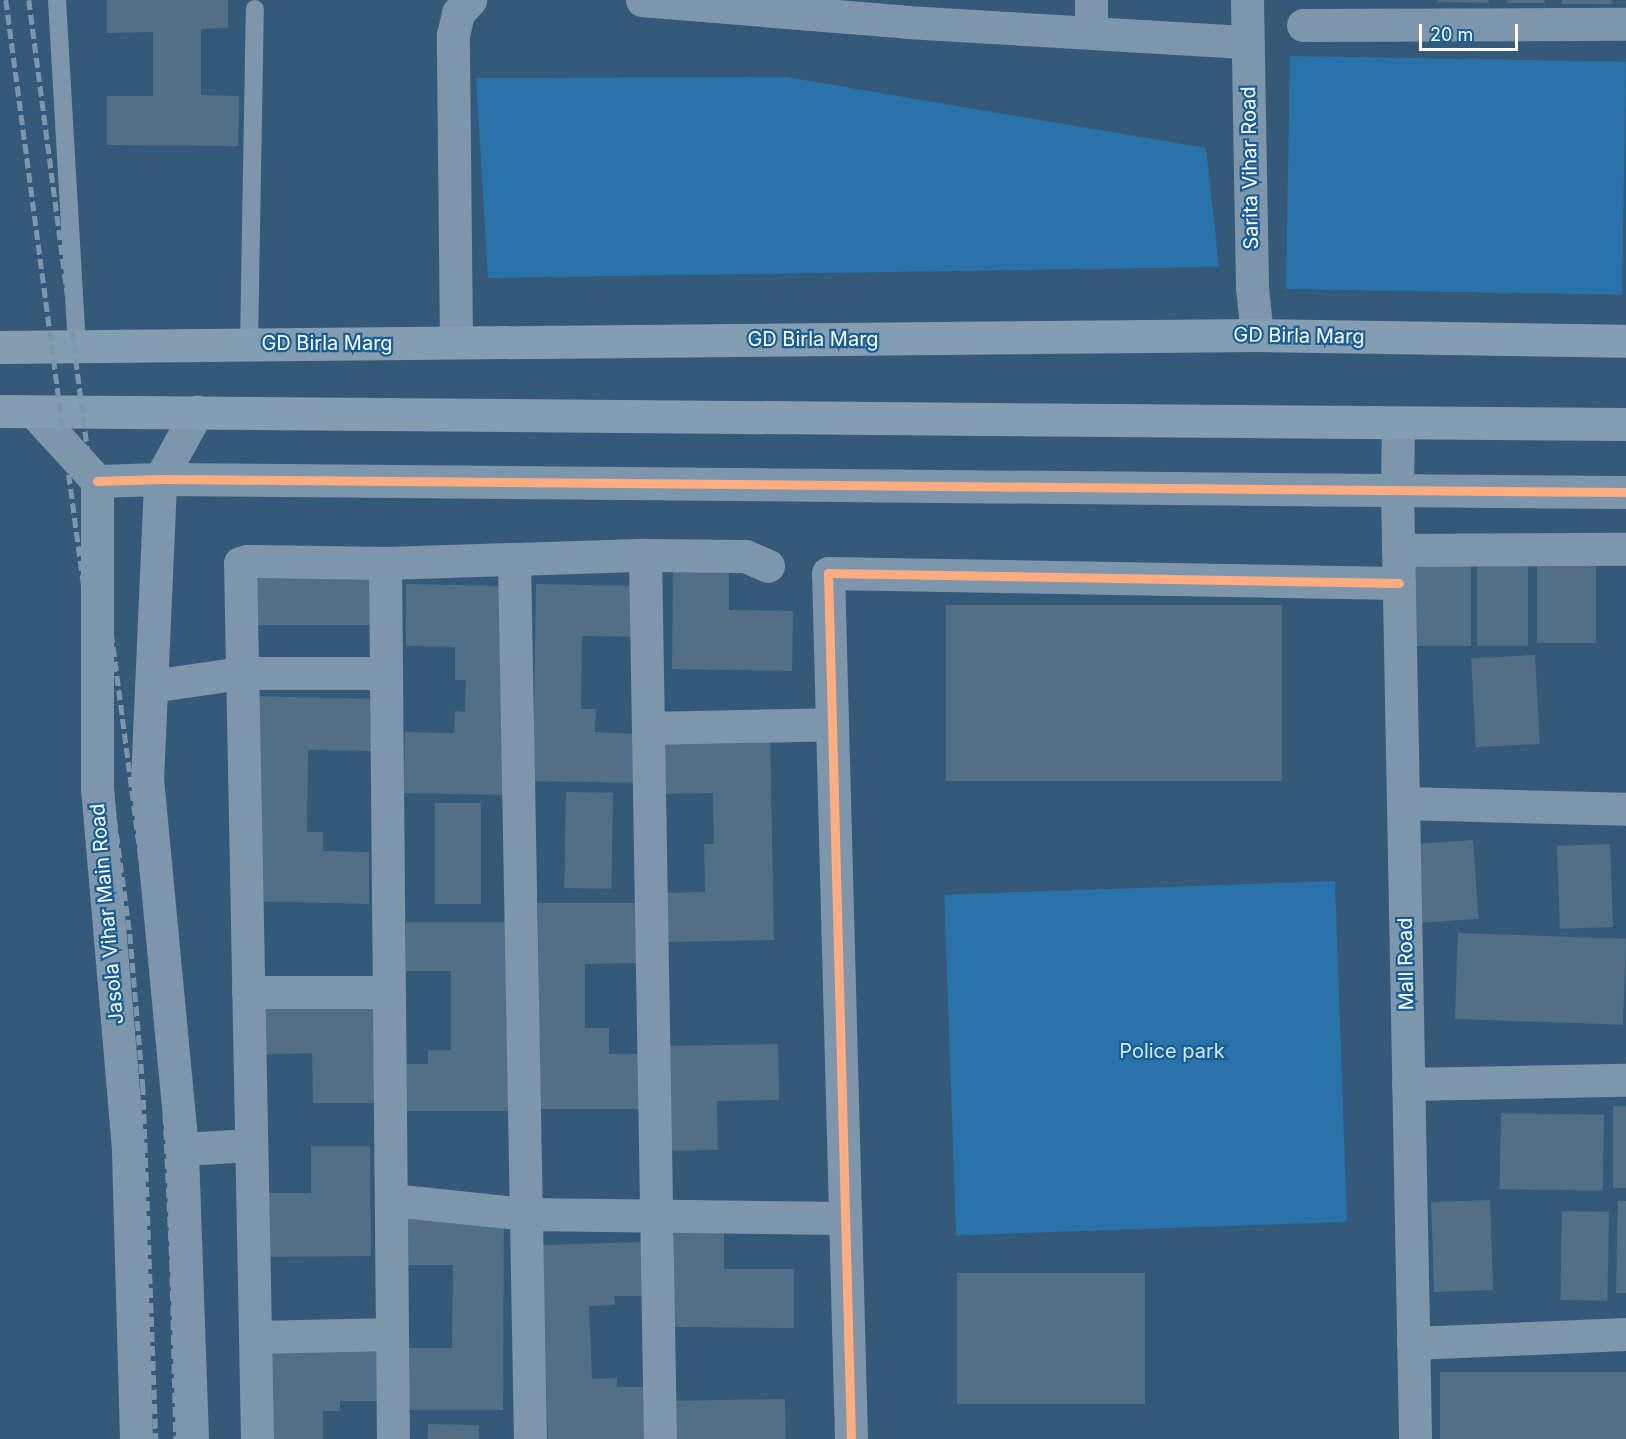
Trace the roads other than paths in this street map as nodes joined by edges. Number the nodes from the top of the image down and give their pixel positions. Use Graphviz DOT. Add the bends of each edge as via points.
graph roads {
  1 [pos="57,0"];
  2 [pos="470,0"];
  3 [pos="642,0"];
  4 [pos="1091,0"];
  5 [pos="1247,0"];
  6 [pos="791,5"];
  7 [pos="255,9"];
  8 [pos="907,11"];
  9 [pos="993,13"];
  10 [pos="1626,24"];
  11 [pos="1303,25"];
  12 [pos="1091,32"];
  13 [pos="1247,42"];
  14 [pos="1257,335"];
  15 [pos="1626,341"];
  16 [pos="456,342"];
  17 [pos="249,344"];
  18 [pos="77,346"];
  19 [pos="0,347"];
  20 [pos="0,411"];
  21 [pos="34,412"];
  22 [pos="197,412"];
  23 [pos="1398,423"];
  24 [pos="1626,424"];
  25 [pos="160,479"];
  26 [pos="97,481"];
  27 [pos="1397,489"];
  28 [pos="1626,492"];
  29 [pos="1626,549"];
  30 [pos="1398,550"];
  31 [pos="645,555"];
  32 [pos="514,559"];
  33 [pos="385,563"];
  34 [pos="768,566"];
  35 [pos="1399,583"];
  36 [pos="241,673"];
  37 [pos="386,673"];
  38 [pos="151,686"];
  39 [pos="832,724"];
  40 [pos="648,728"];
  41 [pos="1403,803"];
  42 [pos="1626,809"];
  43 [pos="248,992"];
  44 [pos="389,992"];
  45 [pos="1626,1080"];
  46 [pos="1408,1084"];
  47 [pos="251,1145"];
  48 [pos="182,1149"];
  49 [pos="391,1200"];
  50 [pos="526,1214"];
  51 [pos="656,1215"];
  52 [pos="845,1218"];
  53 [pos="392,1334"];
  54 [pos="1626,1334"];
  55 [pos="255,1337"];
  56 [pos="1413,1343"];
  57 [pos="136,1439"];
  58 [pos="192,1439"];
  59 [pos="257,1439"];
  60 [pos="393,1439"];
  61 [pos="530,1439"];
  62 [pos="660,1439"];
  63 [pos="851,1439"];
  64 [pos="1415,1439"];
  1 -- 18 [label="lane"];
  2 -- 16 [label="street" via="458,13 453,35"];
  3 -- 6 [label="street"];
  4 -- 12 [label="street"];
  5 -- 13 [label="street, Sarita Vihar Road"];
  6 -- 8 [label="street"];
  7 -- 17 [label="lane"];
  8 -- 9 [label="street"];
  9 -- 12 [label="street"];
  10 -- 11 [label="street"];
  12 -- 13 [label="street"];
  13 -- 14 [label="street, Sarita Vihar Road" via="1252,287"];
  14 -- 15 [label="main road, GD Birla Marg"];
  14 -- 16 [label="main road, GD Birla Marg"];
  16 -- 17 [label="main road, GD Birla Marg"];
  17 -- 18 [label="main road, GD Birla Marg"];
  18 -- 19 [label="main road, GD Birla Marg"];
  20 -- 21 [label="main road"];
  21 -- 22 [label="main road"];
  21 -- 26 [label="street"];
  22 -- 23 [label="main road"];
  22 -- 25 [label="street"];
  23 -- 24 [label="main road"];
  23 -- 27 [label="street, Mall Road"];
  25 -- 26 [label="street"];
  25 -- 27 [label="street"];
  25 -- 38 [label="street"];
  26 -- 57 [label="street, Jasola Vihar Main Road" via="98,787 128,1152"];
  27 -- 28 [label="street"];
  27 -- 30 [label="street, Mall Road"];
  29 -- 30 [label="street"];
  30 -- 35 [label="street, Mall Road"];
  31 -- 32 [label="street"];
  31 -- 34 [label="street" via="745,556"];
  31 -- 40 [label="street"];
  32 -- 33 [label="street"];
  32 -- 50 [label="street"];
  33 -- 36 [label="street" via="240,563"];
  33 -- 37 [label="street"];
  35 -- 39 [label="street" via="828,573"];
  35 -- 41 [label="street, Mall Road"];
  36 -- 37 [label="street"];
  36 -- 38 [label="street"];
  36 -- 43 [label="street"];
  37 -- 44 [label="street"];
  38 -- 48 [label="street" via="147,781"];
  39 -- 40 [label="street"];
  39 -- 52 [label="street"];
  40 -- 51 [label="street"];
  41 -- 42 [label="street"];
  41 -- 46 [label="street, Mall Road"];
  43 -- 44 [label="street"];
  43 -- 47 [label="street"];
  44 -- 49 [label="street"];
  45 -- 46 [label="street"];
  46 -- 56 [label="street, Mall Road"];
  47 -- 48 [label="street"];
  47 -- 55 [label="street"];
  48 -- 58 [label="street"];
  49 -- 50 [label="street"];
  49 -- 53 [label="street"];
  50 -- 51 [label="street"];
  50 -- 61 [label="street"];
  51 -- 52 [label="street"];
  51 -- 62 [label="street"];
  52 -- 63 [label="street"];
  53 -- 55 [label="street"];
  53 -- 60 [label="street"];
  54 -- 56 [label="street"];
  55 -- 59 [label="street"];
  56 -- 64 [label="street, Mall Road"];
}
